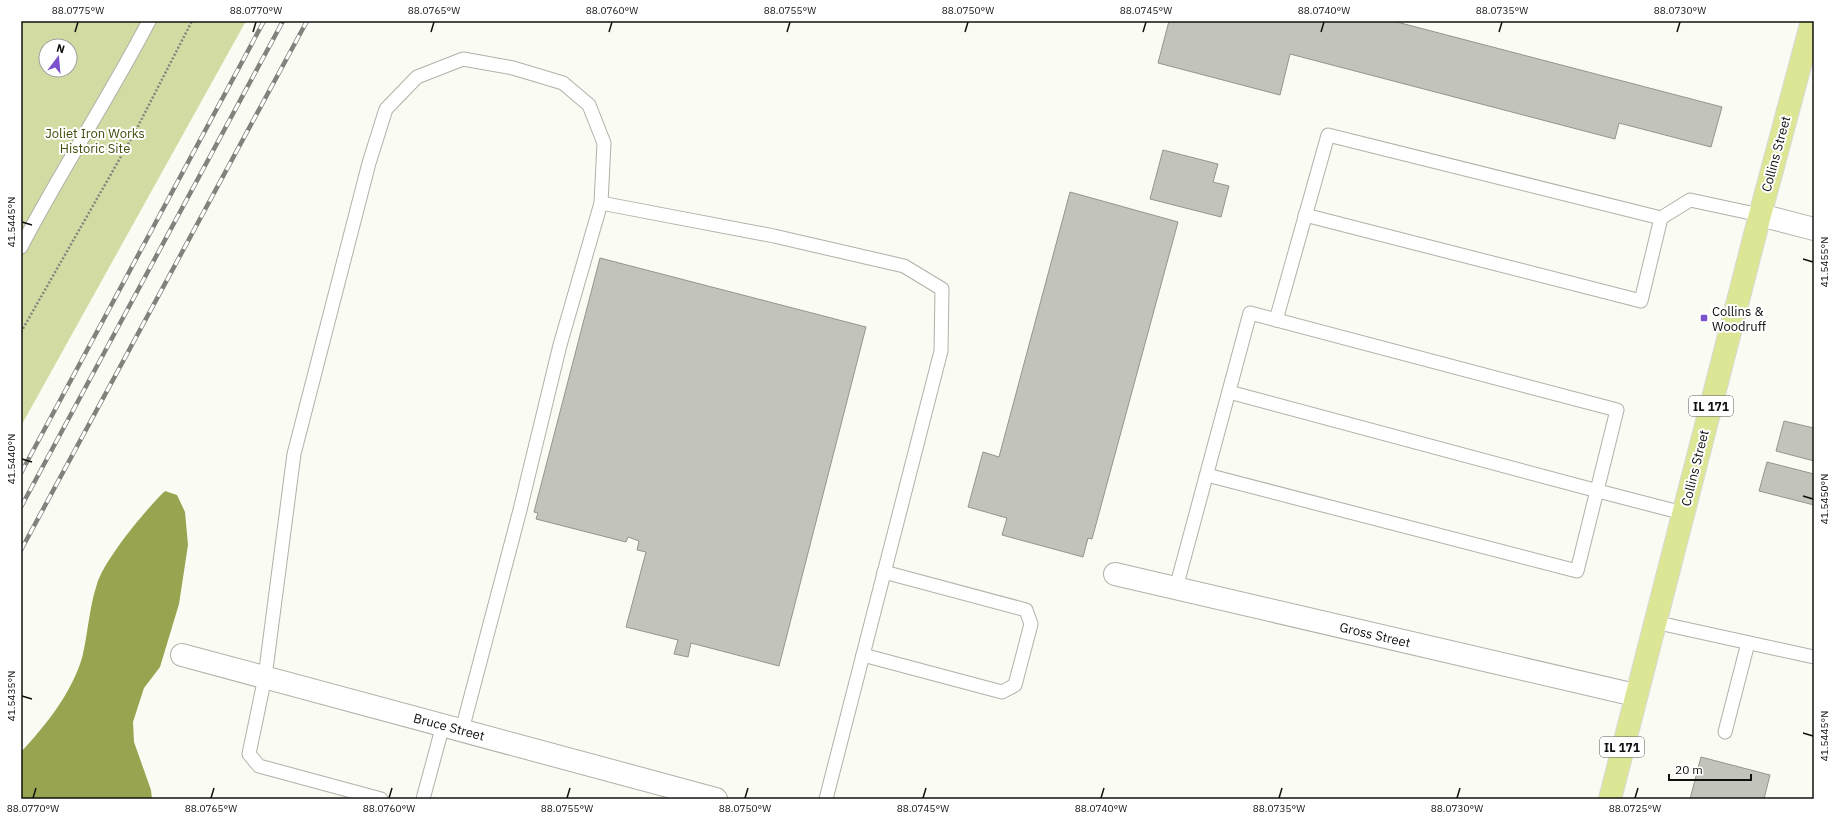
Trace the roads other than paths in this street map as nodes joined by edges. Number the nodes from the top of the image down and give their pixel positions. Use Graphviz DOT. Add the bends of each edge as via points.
graph roads {
  1 [pos="149,21"];
  2 [pos="1812,21"];
  3 [pos="601,203"];
  4 [pos="1306,215"];
  5 [pos="1760,215"];
  6 [pos="1661,218"];
  7 [pos="1814,229"];
  8 [pos="21,247"];
  9 [pos="1276,320"];
  10 [pos="1229,392"];
  11 [pos="1207,476"];
  12 [pos="1598,491"];
  13 [pos="1683,513"];
  14 [pos="884,572"];
  15 [pos="1115,574"];
  16 [pos="1176,588"];
  17 [pos="1654,622"];
  18 [pos="1748,643"];
  19 [pos="182,655"];
  20 [pos="863,655"];
  21 [pos="1814,657"];
  22 [pos="265,677"];
  23 [pos="1635,695"];
  24 [pos="452,728"];
  25 [pos="1724,732"];
  26 [pos="381,799"];
  27 [pos="423,799"];
  28 [pos="716,799"];
  29 [pos="826,799"];
  30 [pos="1610,799"];
  1 -- 8 [label="lane" via="129,60 49,193"];
  2 -- 5 [label="main road, Collins Street / IL 171"];
  3 -- 14 [label="lane" via="774,236 904,266 942,289 941,351"];
  3 -- 22 [label="lane" via="604,143 589,105 562,83 513,68 463,59 417,77 386,109 369,163 294,454"];
  3 -- 24 [label="lane" via="560,345 520,510"];
  4 -- 6 [label="lane" via="1328,135"];
  4 -- 6 [label="lane" via="1641,301"];
  4 -- 9 [label="lane"];
  5 -- 6 [label="lane" via="1690,200"];
  5 -- 7 [label="street"];
  5 -- 13 [label="main road, Collins Street / IL 171"];
  9 -- 10 [label="lane" via="1250,313"];
  9 -- 12 [label="lane" via="1617,410"];
  10 -- 11 [label="lane"];
  10 -- 12 [label="lane"];
  11 -- 12 [label="lane" via="1577,571"];
  11 -- 16 [label="lane"];
  12 -- 13 [label="lane"];
  13 -- 17 [label="main road, Collins Street / IL 171"];
  14 -- 20 [label="lane"];
  14 -- 20 [label="lane" via="1026,610 1031,624 1015,685 1002,692"];
  15 -- 16 [label="street, Gross Street"];
  16 -- 23 [label="street, Gross Street"];
  17 -- 18 [label="lane"];
  17 -- 23 [label="main road, Collins Street / IL 171"];
  18 -- 21 [label="lane"];
  18 -- 25 [label="lane"];
  19 -- 22 [label="street, Bruce Street"];
  20 -- 29 [label="lane"];
  22 -- 24 [label="street, Bruce Street"];
  22 -- 26 [label="lane" via="249,754 259,766"];
  23 -- 30 [label="main road, Collins Street / IL 171"];
  24 -- 27 [label="lane"];
  24 -- 28 [label="street, Bruce Street"];
}
